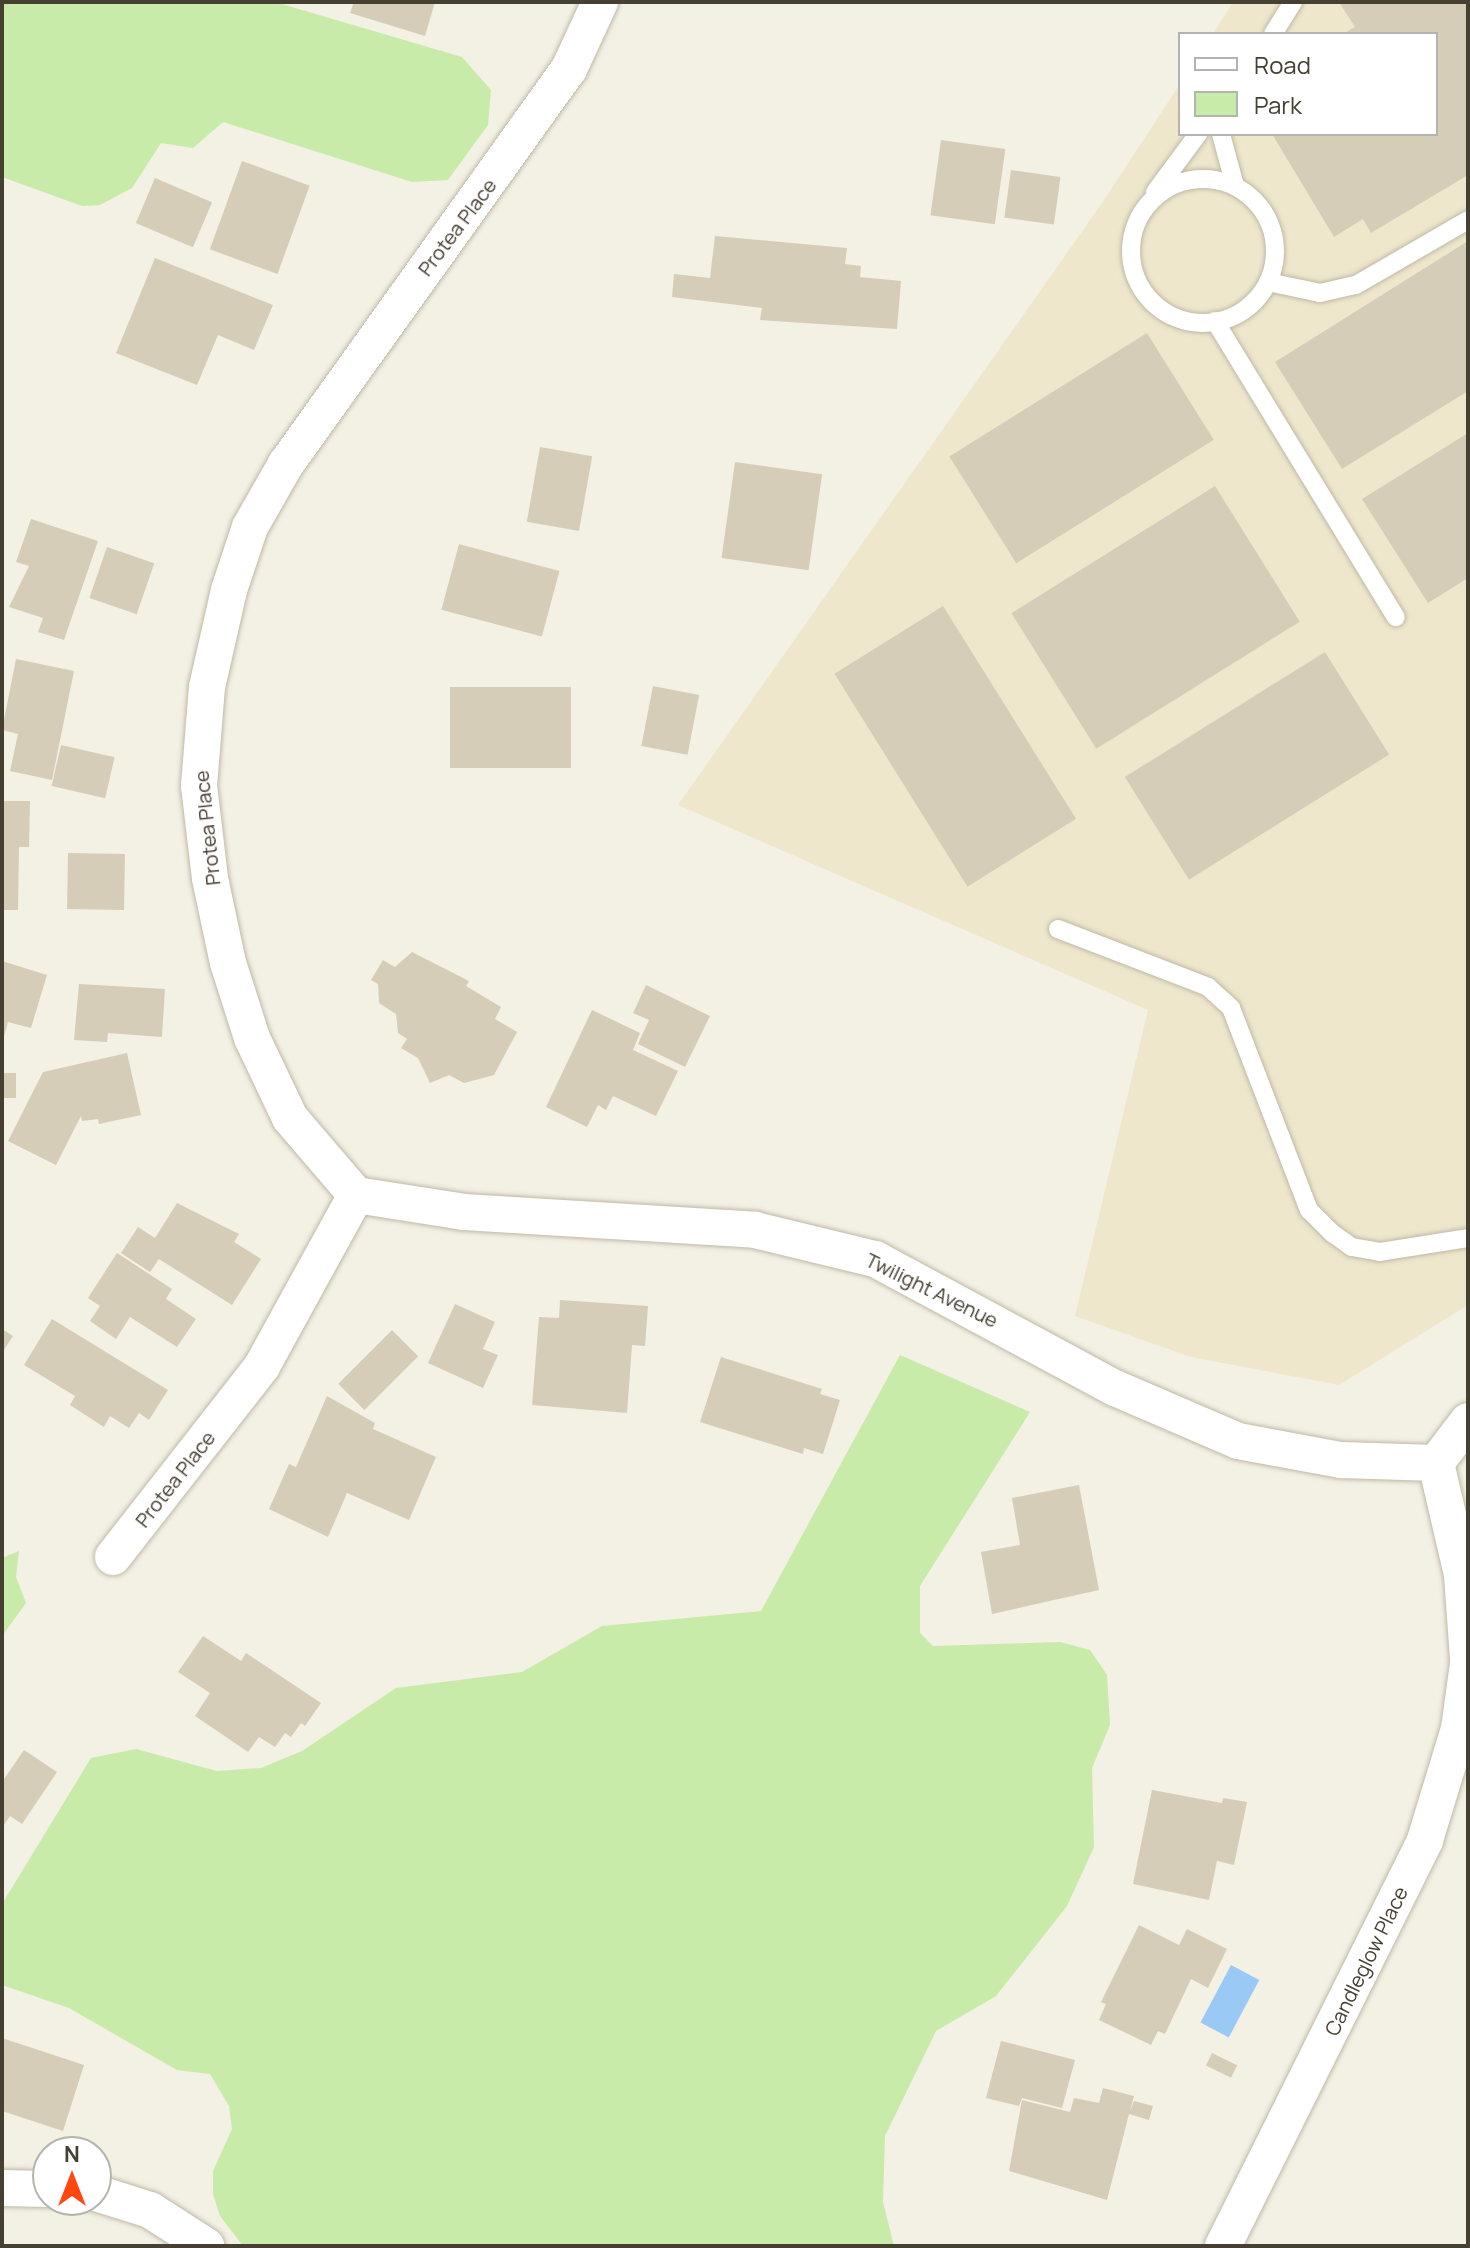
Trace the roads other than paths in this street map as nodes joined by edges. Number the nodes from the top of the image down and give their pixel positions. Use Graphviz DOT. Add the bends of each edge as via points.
graph roads {
  1 [pos="600,2"];
  2 [pos="1293,2"];
  3 [pos="1274,32"];
  4 [pos="1197,136"];
  5 [pos="1222,136"];
  6 [pos="1235,186"];
  7 [pos="1138,219"];
  8 [pos="1468,220"];
  9 [pos="1268,282"];
  10 [pos="1215,321"];
  11 [pos="1396,617"];
  12 [pos="1058,929"];
  13 [pos="356,1195"];
  14 [pos="1468,1238"];
  15 [pos="1468,1421"];
  16 [pos="1436,1463"];
  17 [pos="113,1557"];
  18 [pos="1468,1661"];
  19 [pos="2,2188"];
  20 [pos="32,2189"];
  21 [pos="112,2198"];
  22 [pos="206,2246"];
  23 [pos="1223,2246"];
  1 -- 13 [label="street, Protea Place" via="569,69 286,464 250,527 207,687 199,786 228,963 252,1038 290,1118"];
  2 -- 3 [label="lane"];
  4 -- 7 [label="lane"];
  5 -- 6 [label="lane"];
  6 -- 7 [label="lane" via="1191,180 1170,186"];
  6 -- 9 [label="lane" via="1254,199 1271,228 1275,261"];
  7 -- 10 [label="lane" via="1131,240 1139,284 1171,315 1192,322"];
  8 -- 9 [label="lane" via="1356,285 1320,293"];
  9 -- 10 [label="lane" via="1236,315"];
  10 -- 11 [label="lane"];
  12 -- 14 [label="lane" via="1208,987 1231,1008 1309,1210 1332,1233 1352,1247 1380,1252"];
  13 -- 16 [label="street, Twilight Avenue" via="464,1212 755,1230 875,1259 1115,1388 1238,1441 1341,1460"];
  13 -- 17 [label="street, Protea Place" via="262,1366"];
  15 -- 16 [label="street"];
  16 -- 18 [label="street, Candleglow Place" via="1462,1575"];
  18 -- 23 [label="street, Candleglow Place" via="1459,1729 1425,1840"];
  19 -- 20 [label="street"];
  21 -- 22 [label="street" via="150,2210"];
}
